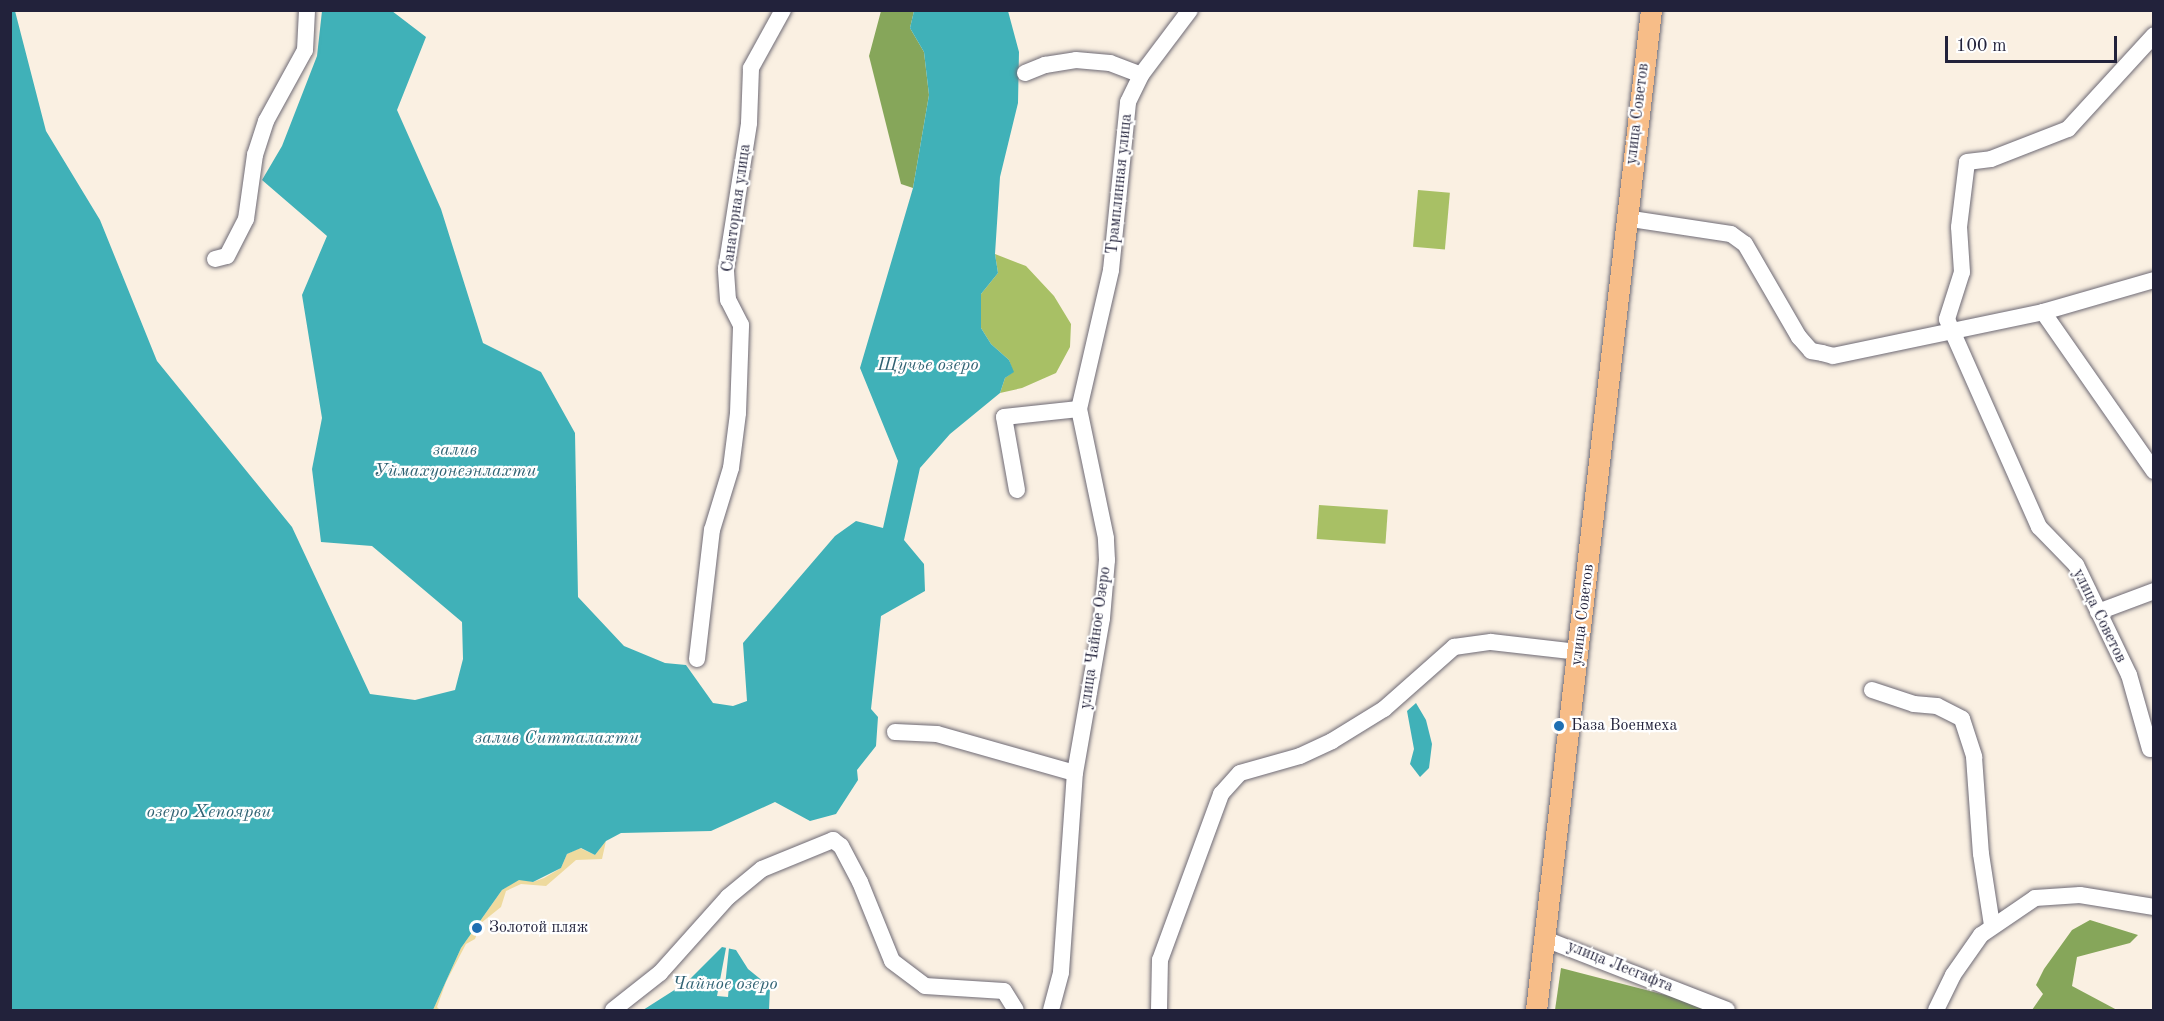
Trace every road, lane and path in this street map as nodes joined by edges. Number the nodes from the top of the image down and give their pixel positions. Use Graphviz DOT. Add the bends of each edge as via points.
graph roads {
  1 [pos="307,10"];
  2 [pos="783,10"];
  3 [pos="1190,10"];
  4 [pos="1652,10"];
  5 [pos="2154,35"];
  6 [pos="1025,73"];
  7 [pos="1141,75"];
  8 [pos="1625,218"];
  9 [pos="215,259"];
  10 [pos="1111,270"];
  11 [pos="2154,280"];
  12 [pos="2043,312"];
  13 [pos="1951,333"];
  14 [pos="1079,409"];
  15 [pos="2154,471"];
  16 [pos="1017,490"];
  17 [pos="2154,591"];
  18 [pos="2098,612"];
  19 [pos="1579,652"];
  20 [pos="697,659"];
  21 [pos="1872,690"];
  22 [pos="896,732"];
  23 [pos="2150,749"];
  24 [pos="1075,773"];
  25 [pos="2154,907"];
  26 [pos="1992,925"];
  27 [pos="1545,939"];
  28 [pos="613,1011"];
  29 [pos="1016,1011"];
  30 [pos="1051,1011"];
  31 [pos="1159,1011"];
  32 [pos="1536,1011"];
  33 [pos="1727,1011"];
  34 [pos="1936,1011"];
  1 -- 9 [label="street" via="305,50 266,121 255,155 246,219 227,256"];
  2 -- 20 [label="street, Санаторная улица" via="752,68 749,123 726,269 728,300 741,325 738,413 731,468 712,530"];
  3 -- 7 [label="street, Трамплинная улица"];
  4 -- 8 [label="main road, улица Советов"];
  5 -- 13 [label="street, улица Советов" via="2068,129 1991,159 1967,162 1959,227 1962,272 1947,319"];
  6 -- 7 [label="street" via="1076,60 1110,63"];
  7 -- 10 [label="street, Трамплинная улица" via="1128,102"];
  8 -- 13 [label="street" via="1731,234 1745,244 1811,351 1833,356"];
  8 -- 19 [label="main road, улица Советов"];
  10 -- 14 [label="street, улица Чайное Озеро"];
  11 -- 12 [label="street"];
  12 -- 13 [label="street"];
  12 -- 15 [label="street"];
  13 -- 18 [label="street, улица Советов" via="2039,528 2076,565"];
  14 -- 16 [label="street" via="1004,417"];
  14 -- 24 [label="street, улица Чайное Озеро" via="1106,538 1107,560 1102,618"];
  17 -- 18 [label="street"];
  18 -- 23 [label="street, улица Советов" via="2137,696"];
  19 -- 27 [label="main road, улица Советов"];
  19 -- 31 [label="street" via="1491,642 1454,648 1384,709 1332,741 1300,756 1240,773 1221,794 1160,960"];
  21 -- 26 [label="street" via="1914,704 1937,706 1962,720 1974,757 1981,854"];
  22 -- 24 [label="street" via="937,734"];
  24 -- 30 [label="street, улица Чайное Озеро" via="1061,972"];
  25 -- 26 [label="street" via="2080,895 2035,898"];
  26 -- 34 [label="street" via="1953,975"];
  27 -- 32 [label="main road, улица Советов"];
  27 -- 33 [label="street, улица Лесгафта"];
  28 -- 29 [label="street" via="660,973 728,897 762,869 833,840 841,846 860,882 892,961 926,986 1004,991"];
}
